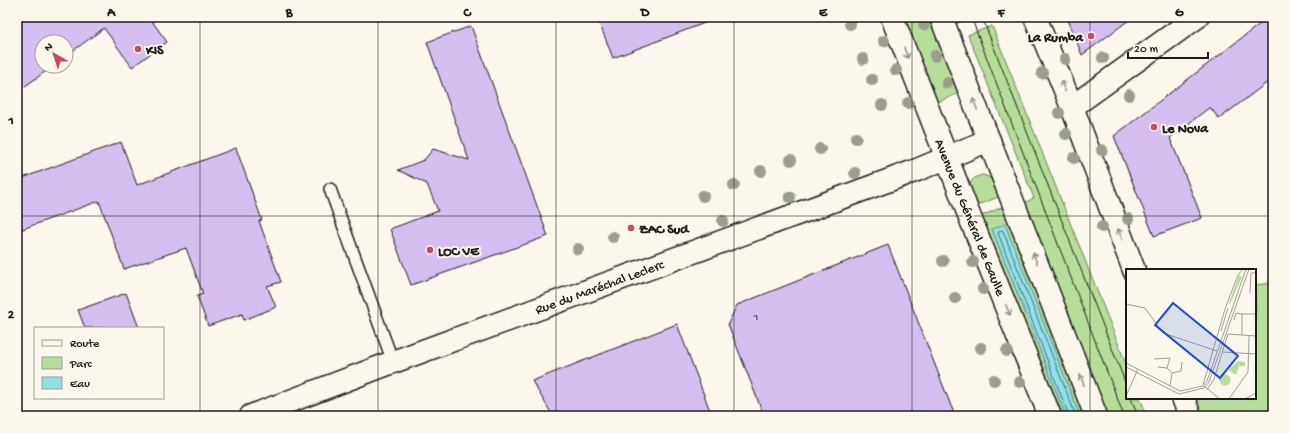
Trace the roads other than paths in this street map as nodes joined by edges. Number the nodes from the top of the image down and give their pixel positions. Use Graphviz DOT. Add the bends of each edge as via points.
graph roads {
  1 [pos="892,17"];
  2 [pos="941,17"];
  3 [pos="1035,17"];
  4 [pos="1196,17"];
  5 [pos="1072,108"];
  6 [pos="989,140"];
  7 [pos="948,157"];
  8 [pos="330,189"];
  9 [pos="1134,269"];
  10 [pos="393,362"];
  11 [pos="1183,399"];
  12 [pos="251,416"];
  13 [pos="1050,416"];
  14 [pos="1096,416"];
  15 [pos="1190,416"];
  1 -- 7 [label="street, Avenue du Général de Gaulle, one-way"];
  6 -- 2 [label="street, one-way"];
  5 -- 3 [label="street, one-way"];
  4 -- 5 [label="street"];
  9 -- 5 [label="street, one-way"];
  6 -- 7 [label="street, Rue du Maréchal Leclerc"];
  14 -- 6 [label="street, one-way"];
  7 -- 10 [label="street, Rue du Maréchal Leclerc"];
  7 -- 13 [label="street, Avenue du Général de Gaulle, one-way"];
  8 -- 10 [label="lane"];
  10 -- 12 [label="street, Rue du Maréchal Leclerc"];
  11 -- 15 [label="street"];
}
